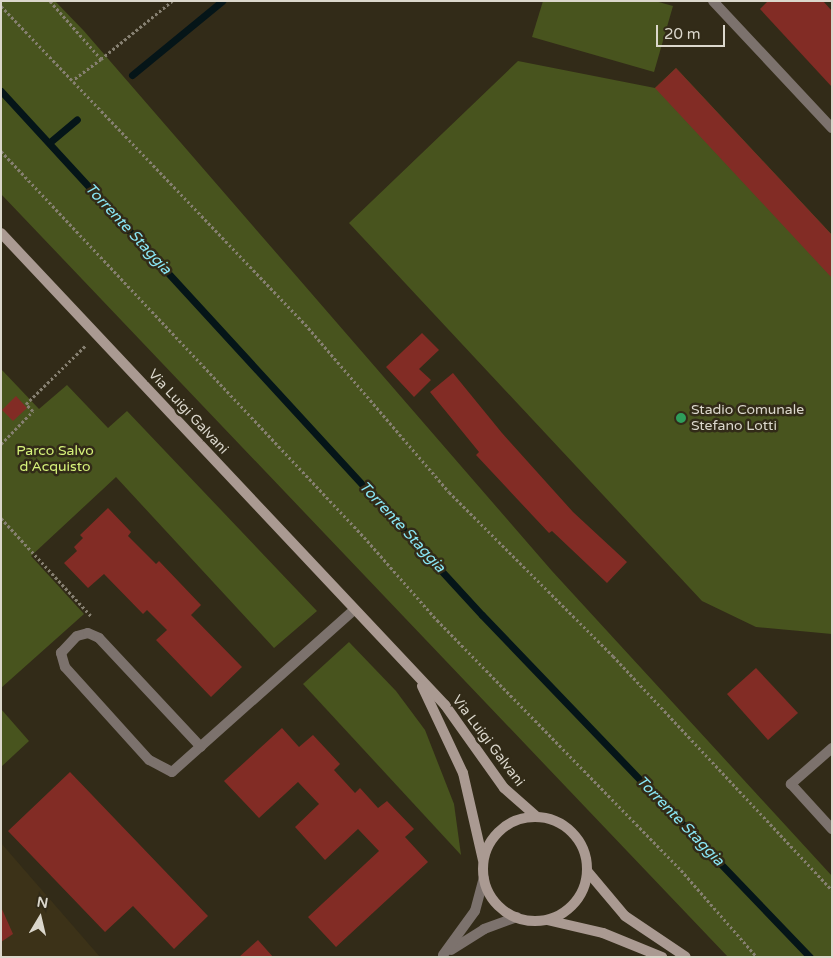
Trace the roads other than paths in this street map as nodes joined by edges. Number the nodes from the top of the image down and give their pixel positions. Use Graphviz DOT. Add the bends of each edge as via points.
graph roads {
  1 [pos="713,1"];
  2 [pos="832,128"];
  3 [pos="1,233"];
  4 [pos="354,610"];
  5 [pos="420,680"];
  6 [pos="201,747"];
  7 [pos="832,748"];
  8 [pos="537,817"];
  9 [pos="832,829"];
  10 [pos="484,862"];
  11 [pos="588,872"];
  12 [pos="484,878"];
  13 [pos="517,917"];
  14 [pos="546,920"];
  15 [pos="442,956"];
  16 [pos="662,957"];
  17 [pos="686,957"];
  1 -- 2 [label="street"];
  3 -- 4 [label="main road, Via Luigi Galvani"];
  4 -- 5 [label="main road, Via Luigi Galvani"];
  4 -- 6 [label="street"];
  5 -- 8 [label="main road, Via Luigi Galvani" via="459,721 504,788"];
  5 -- 10 [label="main road, Via Luigi Galvani" via="463,773"];
  6 -- 6 [label="street" via="92,634 80,634 65,646 61,658 64,667 149,760 172,772"];
  7 -- 9 [label="street" via="791,784"];
  8 -- 10 [label="main road, Via Luigi Galvani" via="512,822 501,829 490,844"];
  8 -- 11 [label="main road, Via Luigi Galvani" via="563,824 574,834 582,845"];
  10 -- 12 [label="main road, Via Luigi Galvani"];
  11 -- 14 [label="main road" via="582,891 570,908"];
  11 -- 17 [label="main road, Via Luigi Galvani" via="619,911"];
  12 -- 13 [label="main road, Via Luigi Galvani" via="495,902"];
  12 -- 15 [label="street" via="475,911"];
  13 -- 14 [label="main road, Via Luigi Galvani"];
  13 -- 15 [label="street" via="484,929"];
  14 -- 16 [label="main road, Via Luigi Galvani" via="603,932"];
}
